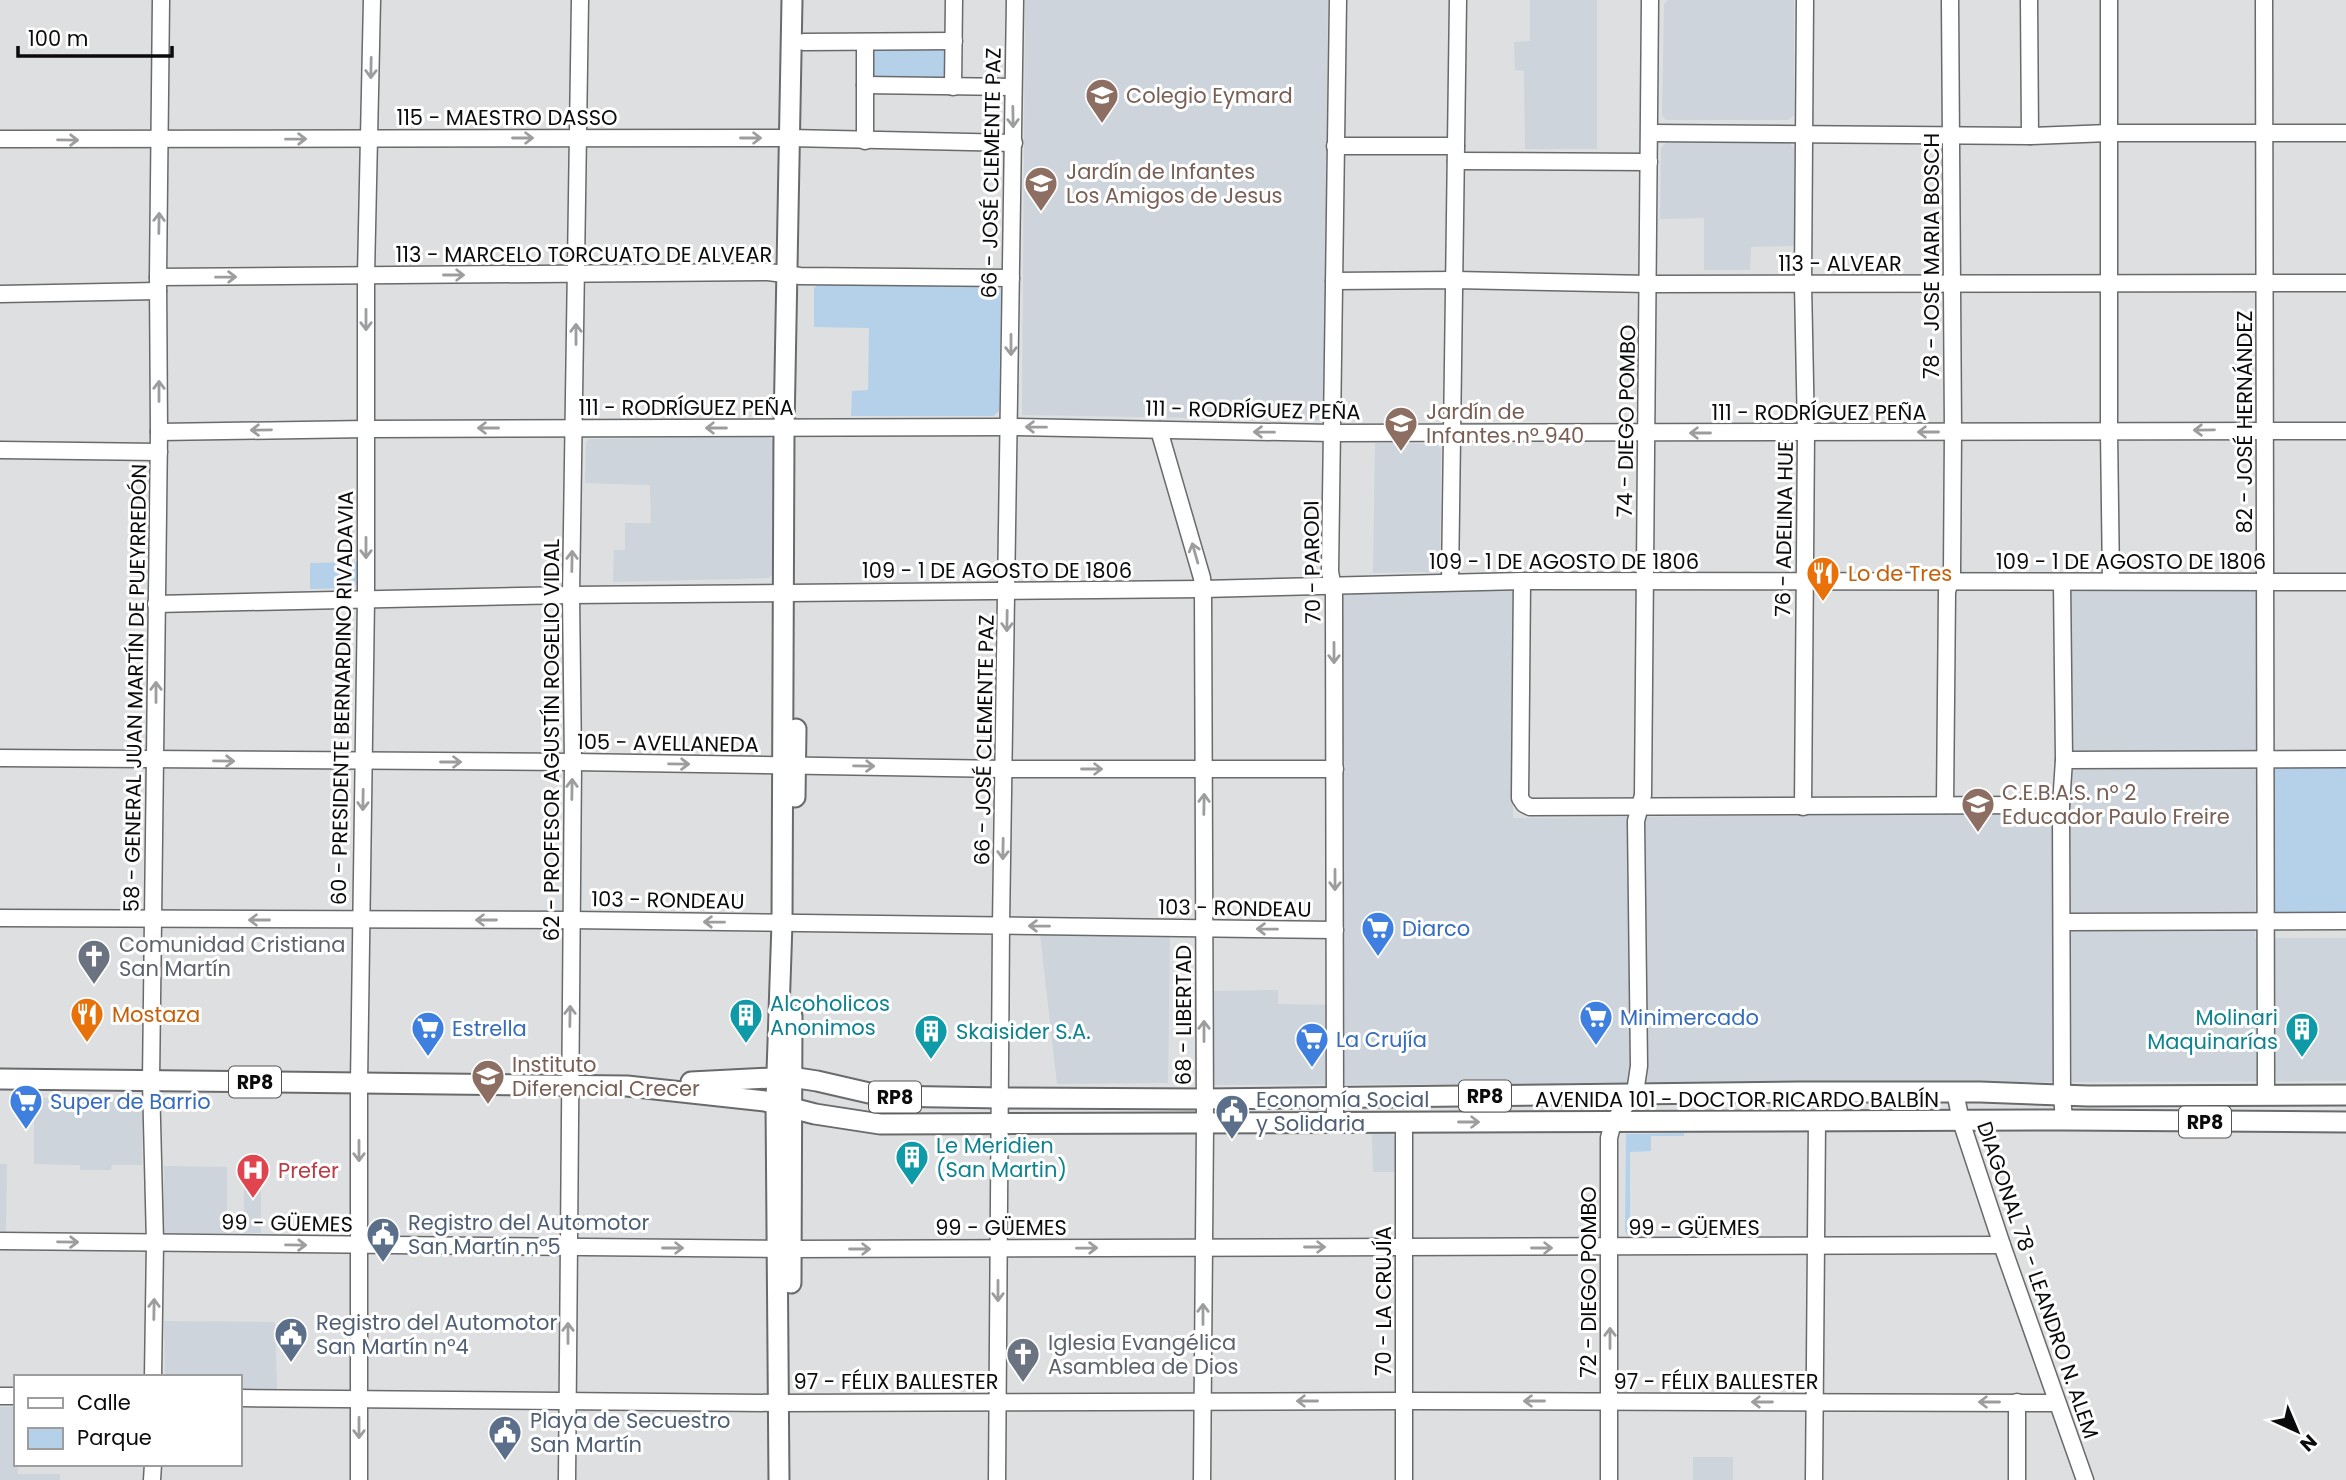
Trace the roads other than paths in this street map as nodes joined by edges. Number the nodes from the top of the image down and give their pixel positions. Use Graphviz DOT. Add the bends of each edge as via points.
graph roads {
  1 [pos="161,0"];
  2 [pos="372,0"];
  3 [pos="580,0"];
  4 [pos="792,0"];
  5 [pos="805,0"];
  6 [pos="954,0"];
  7 [pos="1015,0"];
  8 [pos="1338,0"];
  9 [pos="1458,0"];
  10 [pos="1650,0"];
  11 [pos="1805,0"];
  12 [pos="1950,0"];
  13 [pos="2029,0"];
  14 [pos="2109,0"];
  15 [pos="2264,0"];
  16 [pos="954,41"];
  17 [pos="804,42"];
  18 [pos="865,42"];
  19 [pos="865,85"];
  20 [pos="953,87"];
  21 [pos="1013,87"];
  22 [pos="2265,132"];
  23 [pos="1651,133"];
  24 [pos="2109,133"];
  25 [pos="2346,133"];
  26 [pos="1806,135"];
  27 [pos="1952,135"];
  28 [pos="2030,136"];
  29 [pos="369,138"];
  30 [pos="577,138"];
  31 [pos="796,138"];
  32 [pos="0,139"];
  33 [pos="161,141"];
  34 [pos="865,141"];
  35 [pos="1014,144"];
  36 [pos="1335,146"];
  37 [pos="1456,154"];
  38 [pos="1649,162"];
  39 [pos="366,275"];
  40 [pos="576,275"];
  41 [pos="793,275"];
  42 [pos="1011,278"];
  43 [pos="1455,280"];
  44 [pos="1334,281"];
  45 [pos="2109,282"];
  46 [pos="1953,283"];
  47 [pos="2346,283"];
  48 [pos="158,284"];
  49 [pos="1648,284"];
  50 [pos="1804,284"];
  51 [pos="2266,284"];
  52 [pos="0,294"];
  53 [pos="1010,427"];
  54 [pos="575,428"];
  55 [pos="367,429"];
  56 [pos="790,429"];
  57 [pos="1159,430"];
  58 [pos="2266,430"];
  59 [pos="2346,430"];
  60 [pos="159,432"];
  61 [pos="1454,432"];
  62 [pos="1953,432"];
  63 [pos="2109,432"];
  64 [pos="1332,433"];
  65 [pos="1646,433"];
  66 [pos="1806,433"];
  67 [pos="0,450"];
  68 [pos="159,452"];
  69 [pos="1522,581"];
  70 [pos="1645,581"];
  71 [pos="1804,581"];
  72 [pos="1450,582"];
  73 [pos="1950,582"];
  74 [pos="2062,582"];
  75 [pos="2111,582"];
  76 [pos="2265,582"];
  77 [pos="2346,582"];
  78 [pos="1332,584"];
  79 [pos="1203,589"];
  80 [pos="790,592"];
  81 [pos="1007,592"];
  82 [pos="571,595"];
  83 [pos="366,599"];
  84 [pos="156,604"];
  85 [pos="0,758"];
  86 [pos="2266,759"];
  87 [pos="2346,759"];
  88 [pos="156,760"];
  89 [pos="2064,760"];
  90 [pos="363,762"];
  91 [pos="573,762"];
  92 [pos="789,765"];
  93 [pos="1005,769"];
  94 [pos="1205,769"];
  95 [pos="1335,769"];
  96 [pos="1640,805"];
  97 [pos="1945,805"];
  98 [pos="2061,805"];
  99 [pos="1803,807"];
  100 [pos="0,918"];
  101 [pos="153,920"];
  102 [pos="360,920"];
  103 [pos="571,920"];
  104 [pos="2346,920"];
  105 [pos="2264,921"];
  106 [pos="2063,922"];
  107 [pos="788,923"];
  108 [pos="1001,925"];
  109 [pos="1203,929"];
  110 [pos="1335,930"];
  111 [pos="784,1078"];
  112 [pos="0,1079"];
  113 [pos="151,1081"];
  114 [pos="359,1083"];
  115 [pos="569,1085"];
  116 [pos="627,1086"];
  117 [pos="1955,1092"];
  118 [pos="1635,1093"];
  119 [pos="2062,1095"];
  120 [pos="2346,1095"];
  121 [pos="2266,1096"];
  122 [pos="1335,1097"];
  123 [pos="1002,1098"];
  124 [pos="1204,1100"];
  125 [pos="784,1105"];
  126 [pos="2064,1120"];
  127 [pos="1961,1121"];
  128 [pos="1404,1122"];
  129 [pos="1613,1122"];
  130 [pos="1817,1122"];
  131 [pos="2346,1122"];
  132 [pos="1335,1123"];
  133 [pos="1205,1124"];
  134 [pos="1002,1125"];
  135 [pos="0,1241"];
  136 [pos="155,1243"];
  137 [pos="360,1245"];
  138 [pos="2002,1245"];
  139 [pos="1203,1246"];
  140 [pos="568,1247"];
  141 [pos="1404,1247"];
  142 [pos="1815,1247"];
  143 [pos="1610,1248"];
  144 [pos="785,1249"];
  145 [pos="998,1249"];
  146 [pos="153,1375"];
  147 [pos="242,1398"];
  148 [pos="359,1400"];
  149 [pos="568,1401"];
  150 [pos="997,1401"];
  151 [pos="1404,1401"];
  152 [pos="1609,1401"];
  153 [pos="1203,1402"];
  154 [pos="1814,1402"];
  155 [pos="2017,1402"];
  156 [pos="784,1403"];
  157 [pos="2057,1404"];
  158 [pos="359,1480"];
  159 [pos="567,1480"];
  160 [pos="779,1480"];
  161 [pos="792,1480"];
  162 [pos="998,1480"];
  163 [pos="1202,1480"];
  164 [pos="1404,1480"];
  165 [pos="1609,1480"];
  166 [pos="1814,1480"];
  167 [pos="2017,1480"];
  168 [pos="2085,1480"];
  1 -- 33 [label="street, 58 - GENERAL JUAN MARTÍN DE PUEYRREDÓN"];
  2 -- 29 [label="street, 60 - PRESIDENTE BERNARDINO RIVADAVIA, one-way"];
  3 -- 30 [label="street, 62 - PROFESOR AGUSTÍN ROGELIO VIDAL"];
  4 -- 31 [label="main road"];
  5 -- 17 [label="main road"];
  6 -- 16 [label="street"];
  7 -- 21 [label="street, 66 - JOSÉ CLEMENTE PAZ"];
  8 -- 36 [label="street, 70 - PARODI"];
  9 -- 37 [label="street"];
  10 -- 23 [label="street, 74 - DIEGO POMBO"];
  11 -- 26 [label="street, 76 - ADELINA HUE"];
  12 -- 27 [label="street, 78 - JOSE MARIA BOSCH"];
  13 -- 28 [label="street"];
  14 -- 24 [label="street"];
  15 -- 22 [label="street, 82 - JOSÉ HERNÁNDEZ"];
  16 -- 18 [label="street"];
  16 -- 20 [label="street"];
  17 -- 18 [label="street"];
  17 -- 31 [label="main road"];
  18 -- 19 [label="street"];
  19 -- 20 [label="street"];
  19 -- 34 [label="street"];
  20 -- 21 [label="street"];
  21 -- 35 [label="street, 66 - JOSÉ CLEMENTE PAZ, one-way"];
  22 -- 24 [label="street"];
  22 -- 25 [label="street"];
  22 -- 51 [label="street, 82 - JOSÉ HERNÁNDEZ"];
  23 -- 26 [label="street"];
  23 -- 38 [label="street, 74 - DIEGO POMBO"];
  24 -- 28 [label="street"];
  24 -- 45 [label="street"];
  26 -- 27 [label="street"];
  26 -- 50 [label="street, 76 - ADELINA HUE"];
  27 -- 28 [label="street"];
  27 -- 46 [label="street, 78 - JOSE MARIA BOSCH"];
  29 -- 30 [label="street, 115 - MAESTRO DASSO, one-way"];
  33 -- 29 [label="street, 115 - MAESTRO DASSO, one-way"];
  29 -- 39 [label="street, 60 - PRESIDENTE BERNARDINO RIVADAVIA"];
  30 -- 31 [label="street, 115 - MAESTRO DASSO, one-way"];
  30 -- 40 [label="street, 62 - PROFESOR AGUSTÍN ROGELIO VIDAL"];
  31 -- 34 [label="street, 115 - MAESTRO DASSO"];
  31 -- 41 [label="main road"];
  32 -- 33 [label="street, 115 - MAESTRO DASSO, one-way"];
  48 -- 33 [label="street, 58 - GENERAL JUAN MARTÍN DE PUEYRREDÓN, one-way"];
  34 -- 35 [label="street, 115 - MAESTRO DASSO"];
  35 -- 42 [label="street, 66 - JOSÉ CLEMENTE PAZ"];
  36 -- 37 [label="street"];
  36 -- 44 [label="street, 70 - PARODI"];
  37 -- 38 [label="street"];
  37 -- 43 [label="street"];
  38 -- 49 [label="street, 74 - DIEGO POMBO"];
  39 -- 40 [label="street, 113 - MARCELO TORCUATO DE ALVEAR, one-way"];
  48 -- 39 [label="street, 113 - MARCELO TORCUATO DE ALVEAR, one-way"];
  39 -- 55 [label="street, 60 - PRESIDENTE BERNARDINO RIVADAVIA, one-way"];
  40 -- 41 [label="street, 113 - MARCELO TORCUATO DE ALVEAR"];
  54 -- 40 [label="street, 62 - PROFESOR AGUSTÍN ROGELIO VIDAL, one-way"];
  41 -- 42 [label="street, 113 - MARCELO TORCUATO DE ALVEAR"];
  41 -- 56 [label="main road"];
  42 -- 53 [label="street, 66 - JOSÉ CLEMENTE PAZ, one-way"];
  43 -- 44 [label="street, 113 - ALVEAR"];
  43 -- 49 [label="street, 113 - ALVEAR"];
  43 -- 61 [label="street"];
  44 -- 64 [label="street, 70 - PARODI"];
  45 -- 46 [label="street, 113 - ALVEAR"];
  45 -- 51 [label="street, 113 - ALVEAR"];
  45 -- 63 [label="street"];
  46 -- 50 [label="street, 113 - ALVEAR"];
  46 -- 62 [label="street, 78 - JOSE MARIA BOSCH"];
  47 -- 51 [label="street, 113 - ALVEAR"];
  48 -- 52 [label="street, 113 - MARCELO TORCUATO DE ALVEAR"];
  60 -- 48 [label="street, 58 - GENERAL JUAN MARTÍN DE PUEYRREDÓN, one-way"];
  49 -- 50 [label="street, 113 - ALVEAR"];
  49 -- 65 [label="street, 74 - DIEGO POMBO"];
  50 -- 66 [label="street, 76 - ADELINA HUE"];
  51 -- 58 [label="street, 82 - JOSÉ HERNÁNDEZ"];
  53 -- 56 [label="street, 111 - RODRÍGUEZ PEÑA"];
  57 -- 53 [label="street, 111 - RODRÍGUEZ PEÑA, one-way"];
  53 -- 81 [label="street, 66 - JOSÉ CLEMENTE PAZ"];
  54 -- 55 [label="street, 111 - RODRÍGUEZ PEÑA, one-way"];
  56 -- 54 [label="street, 111 - RODRÍGUEZ PEÑA, one-way"];
  82 -- 54 [label="street, 62 - PROFESOR AGUSTÍN ROGELIO VIDAL, one-way"];
  55 -- 60 [label="street, 111 - RODRÍGUEZ PEÑA, one-way"];
  55 -- 83 [label="street, 60 - PRESIDENTE BERNARDINO RIVADAVIA, one-way"];
  56 -- 80 [label="main road"];
  64 -- 57 [label="street, 111 - RODRÍGUEZ PEÑA, one-way"];
  79 -- 57 [label="street, 68 - LIBERTAD, one-way"];
  58 -- 59 [label="street, 111 - RODRÍGUEZ PEÑA"];
  58 -- 63 [label="street, 111 - RODRÍGUEZ PEÑA, one-way"];
  58 -- 76 [label="street, 82 - JOSÉ HERNÁNDEZ"];
  60 -- 68 [label="street, 58 - GENERAL JUAN MARTÍN DE PUEYRREDÓN"];
  61 -- 64 [label="street, 111 - RODRÍGUEZ PEÑA"];
  61 -- 65 [label="street, 111 - RODRÍGUEZ PEÑA"];
  61 -- 72 [label="street"];
  62 -- 63 [label="street, 111 - RODRÍGUEZ PEÑA"];
  62 -- 66 [label="street, 111 - RODRÍGUEZ PEÑA, one-way"];
  62 -- 73 [label="street, 78 - JOSE MARIA BOSCH"];
  63 -- 75 [label="street"];
  64 -- 78 [label="street, 70 - PARODI"];
  66 -- 65 [label="street, 111 - RODRÍGUEZ PEÑA, one-way"];
  65 -- 70 [label="street, 74 - DIEGO POMBO"];
  66 -- 71 [label="street, 76 - ADELINA HUE"];
  67 -- 68 [label="street"];
  68 -- 84 [label="street, 58 - GENERAL JUAN MARTÍN DE PUEYRREDÓN"];
  69 -- 70 [label="street, 109 - 1 DE AGOSTO DE 1806"];
  69 -- 72 [label="street, 109 - 1 DE AGOSTO DE 1806"];
  69 -- 96 [label="street" via="1520,797 1530,807"];
  70 -- 71 [label="street, 109 - 1 DE AGOSTO DE 1806"];
  70 -- 96 [label="street, 74 - DIEGO POMBO"];
  71 -- 73 [label="street, 109 - 1 DE AGOSTO DE 1806"];
  71 -- 99 [label="street, 76 - ADELINA HUE"];
  72 -- 78 [label="street, 109 - 1 DE AGOSTO DE 1806"];
  73 -- 74 [label="street, 109 - 1 DE AGOSTO DE 1806"];
  73 -- 97 [label="street, 78 - JOSE MARIA BOSCH"];
  74 -- 75 [label="street, 109 - 1 DE AGOSTO DE 1806"];
  74 -- 89 [label="street"];
  75 -- 76 [label="street, 109 - 1 DE AGOSTO DE 1806"];
  76 -- 77 [label="street, 109 - 1 DE AGOSTO DE 1806"];
  76 -- 86 [label="street, 82 - JOSÉ HERNÁNDEZ"];
  78 -- 79 [label="street, 109 - 1 DE AGOSTO DE 1806"];
  78 -- 95 [label="street, 70 - PARODI, one-way"];
  79 -- 81 [label="street, 109 - 1 DE AGOSTO DE 1806"];
  79 -- 94 [label="street, 68 - LIBERTAD"];
  80 -- 81 [label="street, 109 - 1 DE AGOSTO DE 1806"];
  80 -- 82 [label="street, 109 - 1 DE AGOSTO DE 1806"];
  80 -- 92 [label="main road"];
  81 -- 93 [label="street, 66 - JOSÉ CLEMENTE PAZ, one-way"];
  82 -- 83 [label="street, 109 - 1 DE AGOSTO DE 1806"];
  82 -- 91 [label="street, 62 - PROFESOR AGUSTÍN ROGELIO VIDAL"];
  83 -- 84 [label="street, 109 - 1 DE AGOSTO DE 1806"];
  83 -- 90 [label="street, 60 - PRESIDENTE BERNARDINO RIVADAVIA"];
  88 -- 84 [label="street, 58 - GENERAL JUAN MARTÍN DE PUEYRREDÓN, one-way"];
  85 -- 88 [label="street, 105 - AVELLANEDA"];
  86 -- 87 [label="street"];
  86 -- 89 [label="street"];
  86 -- 105 [label="street, 82 - JOSÉ HERNÁNDEZ"];
  88 -- 90 [label="street, 105 - AVELLANEDA, one-way"];
  88 -- 101 [label="street, 58 - GENERAL JUAN MARTÍN DE PUEYRREDÓN"];
  89 -- 98 [label="street"];
  90 -- 91 [label="street, 105 - AVELLANEDA, one-way"];
  90 -- 102 [label="street, 60 - PRESIDENTE BERNARDINO RIVADAVIA, one-way"];
  91 -- 92 [label="street, 105 - AVELLANEDA, one-way"];
  103 -- 91 [label="street, 62 - PROFESOR AGUSTÍN ROGELIO VIDAL, one-way"];
  92 -- 93 [label="street, 105 - AVELLANEDA, one-way"];
  92 -- 107 [label="main road"];
  93 -- 94 [label="street, 105 - AVELLANEDA, one-way"];
  93 -- 108 [label="street, 66 - JOSÉ CLEMENTE PAZ, one-way"];
  94 -- 95 [label="street, 105 - AVELLANEDA"];
  109 -- 94 [label="street, 68 - LIBERTAD, one-way"];
  95 -- 110 [label="street, 70 - PARODI, one-way"];
  96 -- 99 [label="street"];
  96 -- 118 [label="street, 74 - DIEGO POMBO" via="1636,821 1639,1080"];
  97 -- 98 [label="street"];
  97 -- 99 [label="street"];
  98 -- 106 [label="street"];
  100 -- 101 [label="street, 103 - RONDEAU"];
  102 -- 101 [label="street, 103 - RONDEAU, one-way"];
  101 -- 113 [label="street, 58 - GENERAL JUAN MARTÍN DE PUEYRREDÓN"];
  103 -- 102 [label="street, 103 - RONDEAU, one-way"];
  102 -- 114 [label="street, 60 - PRESIDENTE BERNARDINO RIVADAVIA"];
  107 -- 103 [label="street, 103 - RONDEAU, one-way"];
  115 -- 103 [label="street, 62 - PROFESOR AGUSTÍN ROGELIO VIDAL, one-way"];
  104 -- 105 [label="street"];
  105 -- 106 [label="street"];
  105 -- 121 [label="street, 82 - JOSÉ HERNÁNDEZ"];
  106 -- 119 [label="street"];
  107 -- 108 [label="street, 103 - RONDEAU"];
  107 -- 111 [label="main road"];
  109 -- 108 [label="street, 103 - RONDEAU, one-way"];
  108 -- 123 [label="street, 66 - JOSÉ CLEMENTE PAZ"];
  110 -- 109 [label="street, 103 - RONDEAU, one-way"];
  124 -- 109 [label="street, 68 - LIBERTAD, one-way"];
  110 -- 122 [label="street, 70 - PARODI"];
  111 -- 116 [label="main road, AVENIDA 101 - DOCTOR RICARDO BALBÍN / RP8"];
  111 -- 123 [label="main road, AVENIDA 101 - DOCTOR RICARDO BALBÍN / RP8" via="882,1096"];
  111 -- 125 [label="main road"];
  112 -- 113 [label="main road, AVENIDA 101 - DOCTOR RICARDO BALBÍN / RP8"];
  113 -- 114 [label="main road, AVENIDA 101 - DOCTOR RICARDO BALBÍN / RP8"];
  113 -- 136 [label="street, 58 - GENERAL JUAN MARTÍN DE PUEYRREDÓN"];
  114 -- 115 [label="main road, AVENIDA 101 - DOCTOR RICARDO BALBÍN / RP8"];
  114 -- 137 [label="street, 60 - PRESIDENTE BERNARDINO RIVADAVIA, one-way"];
  115 -- 116 [label="main road, AVENIDA 101 - DOCTOR RICARDO BALBÍN / RP8"];
  115 -- 140 [label="street, 62 - PROFESOR AGUSTÍN ROGELIO VIDAL"];
  116 -- 125 [label="main road, AVENIDA 101 - DOCTOR RICARDO BALBÍN / RP8"];
  117 -- 118 [label="main road, AVENIDA 101 - DOCTOR RICARDO BALBÍN / RP8"];
  117 -- 119 [label="main road, AVENIDA 101 - DOCTOR RICARDO BALBÍN / RP8"];
  117 -- 127 [label="street, DIAGONAL 78 - LEANDRO N. ALEM"];
  118 -- 122 [label="main road, AVENIDA 101 - DOCTOR RICARDO BALBÍN / RP8"];
  118 -- 129 [label="street"];
  119 -- 121 [label="main road, AVENIDA 101 - DOCTOR RICARDO BALBÍN / RP8"];
  119 -- 126 [label="street"];
  120 -- 121 [label="main road, AVENIDA 101 - DOCTOR RICARDO BALBÍN / RP8"];
  122 -- 124 [label="main road, AVENIDA 101 - DOCTOR RICARDO BALBÍN / RP8"];
  122 -- 132 [label="street, 70 - PARODI"];
  123 -- 124 [label="main road, AVENIDA 101 - DOCTOR RICARDO BALBÍN / RP8"];
  123 -- 134 [label="street, 66 - JOSÉ CLEMENTE PAZ"];
  124 -- 133 [label="street, 68 - LIBERTAD"];
  125 -- 134 [label="main road, AVENIDA 101 - DOCTOR RICARDO BALBÍN / RP8" via="872,1124"];
  125 -- 144 [label="main road"];
  126 -- 127 [label="main road, AVENIDA 101 - DOCTOR RICARDO BALBÍN / RP8"];
  126 -- 131 [label="main road, AVENIDA 101 - DOCTOR RICARDO BALBÍN / RP8"];
  127 -- 130 [label="main road, AVENIDA 101 - DOCTOR RICARDO BALBÍN / RP8"];
  127 -- 138 [label="street, DIAGONAL 78 - LEANDRO N. ALEM"];
  128 -- 129 [label="main road, AVENIDA 101 - DOCTOR RICARDO BALBÍN / RP8, one-way"];
  128 -- 132 [label="main road, AVENIDA 101 - DOCTOR RICARDO BALBÍN / RP8"];
  128 -- 141 [label="street, 70 - LA CRUJÍA"];
  129 -- 130 [label="main road, AVENIDA 101 - DOCTOR RICARDO BALBÍN / RP8"];
  129 -- 143 [label="street, 72 - DIEGO POMBO" via="1609,1138"];
  130 -- 142 [label="street"];
  132 -- 133 [label="main road, AVENIDA 101 - DOCTOR RICARDO BALBÍN / RP8"];
  133 -- 134 [label="main road, AVENIDA 101 - DOCTOR RICARDO BALBÍN / RP8"];
  133 -- 139 [label="street, 68 - LIBERTAD"];
  134 -- 145 [label="street, 66 - JOSÉ CLEMENTE PAZ"];
  135 -- 136 [label="street, 99 - GÜEMES, one-way"];
  136 -- 137 [label="street, 99 - GÜEMES, one-way"];
  146 -- 136 [label="street, 58 - GENERAL JUAN MARTÍN DE PUEYRREDÓN, one-way"];
  137 -- 140 [label="street, 99 - GÜEMES"];
  137 -- 148 [label="street, 60 - PRESIDENTE BERNARDINO RIVADAVIA"];
  138 -- 142 [label="street, 99 - GÜEMES"];
  138 -- 157 [label="street, DIAGONAL 78 - LEANDRO N. ALEM"];
  139 -- 141 [label="street, 99 - GÜEMES, one-way"];
  145 -- 139 [label="street, 99 - GÜEMES, one-way"];
  153 -- 139 [label="street, 68 - LIBERTAD, one-way"];
  140 -- 144 [label="street, 99 - GÜEMES, one-way"];
  149 -- 140 [label="street, 62 - PROFESOR AGUSTÍN ROGELIO VIDAL, one-way"];
  141 -- 143 [label="street, 99 - GÜEMES, one-way"];
  141 -- 151 [label="street, 70 - LA CRUJÍA"];
  142 -- 143 [label="street, 99 - GÜEMES"];
  142 -- 154 [label="street"];
  152 -- 143 [label="street, 72 - DIEGO POMBO, one-way"];
  144 -- 145 [label="street, 99 - GÜEMES, one-way"];
  144 -- 156 [label="main road"];
  145 -- 150 [label="street, 66 - JOSÉ CLEMENTE PAZ, one-way"];
  147 -- 148 [label="street, 97 - FÉLIX BALLESTER"];
  148 -- 149 [label="street, 97 - FÉLIX BALLESTER"];
  148 -- 158 [label="street, 60 - PRESIDENTE BERNARDINO RIVADAVIA, one-way"];
  149 -- 156 [label="street, 97 - FÉLIX BALLESTER"];
  149 -- 159 [label="street, 62 - PROFESOR AGUSTÍN ROGELIO VIDAL"];
  150 -- 153 [label="street, 97 - FÉLIX BALLESTER"];
  150 -- 156 [label="street, 97 - FÉLIX BALLESTER"];
  150 -- 162 [label="street, 66 - JOSÉ CLEMENTE PAZ"];
  152 -- 151 [label="street, 97 - FÉLIX BALLESTER, one-way"];
  151 -- 153 [label="street, 97 - FÉLIX BALLESTER, one-way"];
  151 -- 164 [label="street, 70 - LA CRUJÍA"];
  154 -- 152 [label="street, 97 - FÉLIX BALLESTER, one-way"];
  152 -- 165 [label="street, 72 - DIEGO POMBO"];
  153 -- 163 [label="street, 68 - LIBERTAD"];
  155 -- 154 [label="street, 97 - FÉLIX BALLESTER, one-way"];
  154 -- 166 [label="street"];
  155 -- 157 [label="street, 97 - FÉLIX BALLESTER"];
  155 -- 167 [label="street"];
  156 -- 160 [label="main road"];
  156 -- 161 [label="main road"];
  157 -- 168 [label="street, DIAGONAL 78 - LEANDRO N. ALEM"];
}
